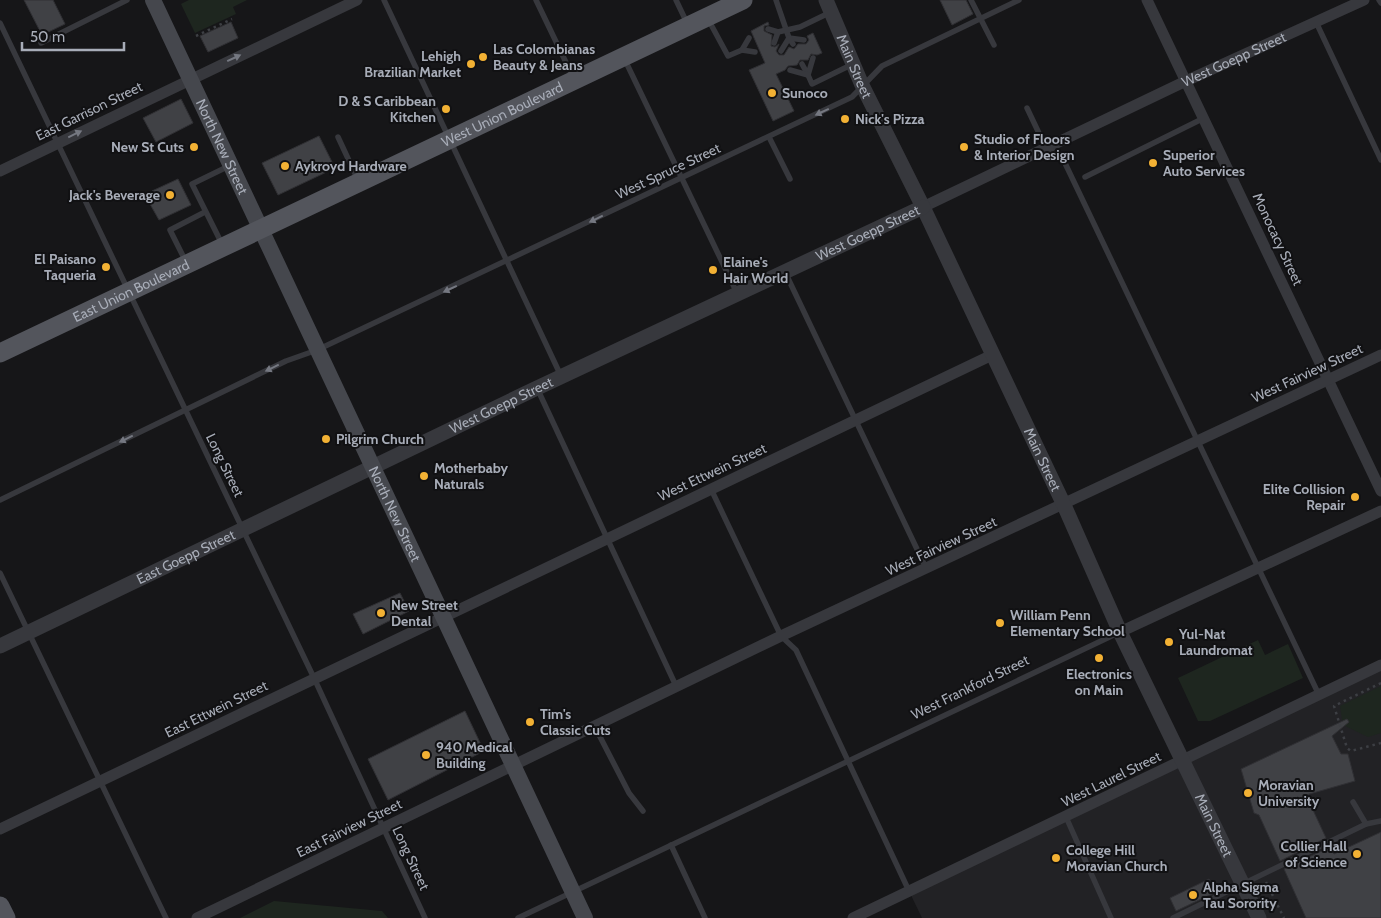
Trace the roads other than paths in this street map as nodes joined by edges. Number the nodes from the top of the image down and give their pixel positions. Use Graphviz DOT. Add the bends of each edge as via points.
graph roads {
  1 [pos="127,0"];
  2 [pos="153,0"];
  3 [pos="357,0"];
  4 [pos="384,0"];
  5 [pos="536,0"];
  6 [pos="676,0"];
  7 [pos="743,0"];
  8 [pos="776,0"];
  9 [pos="971,0"];
  10 [pos="1019,0"];
  11 [pos="1147,0"];
  12 [pos="1364,0"];
  13 [pos="1379,0"];
  14 [pos="1381,4"];
  15 [pos="828,6"];
  16 [pos="707,17"];
  17 [pos="980,19"];
  18 [pos="1316,22"];
  19 [pos="0,24"];
  20 [pos="688,26"];
  21 [pos="768,29"];
  22 [pos="785,29"];
  23 [pos="778,32"];
  24 [pos="749,38"];
  25 [pos="789,38"];
  26 [pos="804,40"];
  27 [pos="41,43"];
  28 [pos="774,43"];
  29 [pos="792,44"];
  30 [pos="994,45"];
  31 [pos="742,50"];
  32 [pos="781,50"];
  33 [pos="756,52"];
  34 [pos="623,56"];
  35 [pos="813,58"];
  36 [pos="802,64"];
  37 [pos="853,64"];
  38 [pos="790,70"];
  39 [pos="808,75"];
  40 [pos="190,79"];
  41 [pos="574,80"];
  42 [pos="1186,81"];
  43 [pos="862,85"];
  44 [pos="1027,108"];
  45 [pos="1204,118"];
  46 [pos="769,137"];
  47 [pos="338,138"];
  48 [pos="450,139"];
  49 [pos="56,143"];
  50 [pos="1046,148"];
  51 [pos="1381,160"];
  52 [pos="230,165"];
  53 [pos="0,171"];
  54 [pos="1085,177"];
  55 [pos="681,178"];
  56 [pos="790,179"];
  57 [pos="358,182"];
  58 [pos="923,206"];
  59 [pos="206,212"];
  60 [pos="260,228"];
  61 [pos="222,246"];
  62 [pos="508,262"];
  63 [pos="186,263"];
  64 [pos="785,272"];
  65 [pos="128,291"];
  66 [pos="738,294"];
  67 [pos="317,350"];
  68 [pos="0,353"];
  69 [pos="992,355"];
  70 [pos="1381,355"];
  71 [pos="561,377"];
  72 [pos="1328,380"];
  73 [pos="537,388"];
  74 [pos="184,410"];
  75 [pos="856,421"];
  76 [pos="1197,442"];
  77 [pos="372,467"];
  78 [pos="1380,485"];
  79 [pos="711,489"];
  80 [pos="0,500"];
  81 [pos="1064,505"];
  82 [pos="1381,511"];
  83 [pos="243,530"];
  84 [pos="607,539"];
  85 [pos="1258,568"];
  86 [pos="926,569"];
  87 [pos="0,574"];
  88 [pos="444,616"];
  89 [pos="1120,632"];
  90 [pos="28,633"];
  91 [pos="781,636"];
  92 [pos="0,646"];
  93 [pos="1381,665"];
  94 [pos="314,678"];
  95 [pos="678,688"];
  96 [pos="1319,695"];
  97 [pos="595,727"];
  98 [pos="1183,760"];
  99 [pos="850,761"];
  100 [pos="514,765"];
  101 [pos="101,781"];
  102 [pos="1353,802"];
  103 [pos="643,811"];
  104 [pos="1066,817"];
  105 [pos="1381,821"];
  106 [pos="1366,824"];
  107 [pos="383,828"];
  108 [pos="0,829"];
  109 [pos="671,845"];
  110 [pos="1243,884"];
  111 [pos="573,891"];
  112 [pos="909,891"];
  113 [pos="0,906"];
  114 [pos="6,918"];
  115 [pos="166,918"];
  116 [pos="197,918"];
  117 [pos="425,918"];
  118 [pos="518,918"];
  119 [pos="585,918"];
  120 [pos="704,918"];
  121 [pos="853,918"];
  122 [pos="1111,918"];
  123 [pos="1173,918"];
  124 [pos="1259,918"];
  1 -- 27 [label="lane"];
  2 -- 40 [label="main road, North New Street"];
  40 -- 3 [label="street, East Garrison Street, one-way"];
  4 -- 48 [label="lane"];
  5 -- 41 [label="lane"];
  6 -- 20 [label="lane"];
  7 -- 16 [label="main road, West Union Boulevard"];
  8 -- 22 [label="lane"];
  9 -- 17 [label="lane"];
  10 -- 17 [label="lane, West Spruce Street"];
  11 -- 42 [label="street, Monocacy Street"];
  12 -- 18 [label="street, West Goepp Street"];
  13 -- 14 [label="lane"];
  15 -- 22 [label="lane" via="800,27"];
  15 -- 37 [label="street, Main Street"];
  16 -- 20 [label="main road, West Union Boulevard"];
  16 -- 31 [label="lane" via="728,56"];
  17 -- 30 [label="lane"];
  17 -- 43 [label="lane, West Spruce Street" via="882,66"];
  18 -- 42 [label="street, West Goepp Street"];
  18 -- 51 [label="lane"];
  19 -- 49 [label="lane, Long Street"];
  20 -- 34 [label="main road, West Union Boulevard"];
  21 -- 23 [label="lane"];
  22 -- 23 [label="lane"];
  22 -- 25 [label="lane"];
  23 -- 28 [label="lane"];
  24 -- 31 [label="lane"];
  25 -- 26 [label="lane"];
  25 -- 29 [label="lane"];
  25 -- 32 [label="lane"];
  31 -- 33 [label="lane"];
  34 -- 41 [label="main road, West Union Boulevard"];
  34 -- 55 [label="lane"];
  35 -- 39 [label="lane"];
  36 -- 39 [label="lane"];
  37 -- 39 [label="lane" via="812,84"];
  37 -- 43 [label="street, Main Street"];
  38 -- 39 [label="lane"];
  49 -- 40 [label="street, East Garrison Street, one-way"];
  40 -- 52 [label="main road, North New Street"];
  41 -- 48 [label="main road, West Union Boulevard"];
  42 -- 45 [label="street, Monocacy Street"];
  42 -- 50 [label="street, West Goepp Street"];
  43 -- 46 [label="lane, West Spruce Street, one-way" via="852,98"];
  43 -- 58 [label="street, Main Street"];
  44 -- 50 [label="lane"];
  45 -- 54 [label="lane"];
  45 -- 72 [label="street, Monocacy Street"];
  46 -- 55 [label="lane, West Spruce Street"];
  46 -- 56 [label="lane"];
  47 -- 57 [label="lane"];
  48 -- 57 [label="main road, West Union Boulevard"];
  48 -- 62 [label="lane"];
  49 -- 53 [label="street, East Garrison Street"];
  49 -- 65 [label="lane, Long Street"];
  50 -- 58 [label="street, West Goepp Street"];
  50 -- 76 [label="lane" via="1064,161"];
  52 -- 59 [label="lane" via="192,184"];
  52 -- 60 [label="main road, North New Street"];
  55 -- 62 [label="lane, West Spruce Street, one-way"];
  55 -- 66 [label="lane"];
  57 -- 60 [label="main road, West Union Boulevard"];
  58 -- 64 [label="street, West Goepp Street"];
  58 -- 69 [label="street, Main Street"];
  59 -- 61 [label="lane"];
  59 -- 63 [label="lane" via="170,230"];
  60 -- 61 [label="main road, East Union Boulevard"];
  60 -- 67 [label="main road, North New Street"];
  61 -- 63 [label="main road, East Union Boulevard"];
  62 -- 67 [label="lane, West Spruce Street, one-way"];
  62 -- 71 [label="lane"];
  63 -- 65 [label="main road, East Union Boulevard"];
  64 -- 66 [label="street, West Goepp Street"];
  64 -- 75 [label="lane"];
  65 -- 68 [label="main road, East Union Boulevard"];
  65 -- 74 [label="lane, Long Street"];
  66 -- 71 [label="street, West Goepp Street"];
  67 -- 74 [label="lane, West Spruce Street, one-way" via="302,354"];
  67 -- 77 [label="main road, North New Street"];
  69 -- 75 [label="street, West Ettwein Street"];
  69 -- 81 [label="street, Main Street"];
  70 -- 72 [label="street, West Fairview Street"];
  71 -- 73 [label="street, West Goepp Street"];
  72 -- 76 [label="street, West Fairview Street"];
  72 -- 78 [label="street, Monocacy Street"];
  73 -- 77 [label="street, West Goepp Street"];
  73 -- 84 [label="lane"];
  74 -- 80 [label="lane, West Spruce Street, one-way"];
  74 -- 83 [label="lane, Long Street"];
  75 -- 79 [label="street, West Ettwein Street"];
  75 -- 86 [label="lane"];
  76 -- 81 [label="street, West Fairview Street"];
  76 -- 85 [label="lane"];
  77 -- 83 [label="street, East Goepp Street"];
  77 -- 88 [label="main road, North New Street"];
  79 -- 84 [label="street, West Ettwein Street"];
  79 -- 91 [label="lane"];
  81 -- 86 [label="street, West Fairview Street"];
  81 -- 89 [label="street, Main Street"];
  82 -- 85 [label="street, West Frankford Street"];
  83 -- 90 [label="street, East Goepp Street"];
  83 -- 94 [label="lane, Long Street"];
  84 -- 88 [label="street, West Ettwein Street"];
  84 -- 95 [label="lane"];
  85 -- 89 [label="street, West Frankford Street"];
  85 -- 96 [label="lane"];
  86 -- 91 [label="street, West Fairview Street"];
  87 -- 90 [label="lane"];
  88 -- 94 [label="street, East Ettwein Street"];
  88 -- 100 [label="main road, North New Street"];
  89 -- 98 [label="street, Main Street"];
  89 -- 99 [label="lane, West Frankford Street"];
  90 -- 92 [label="street, East Goepp Street"];
  90 -- 101 [label="lane"];
  91 -- 95 [label="street, West Fairview Street"];
  91 -- 99 [label="lane" via="796,650"];
  93 -- 96 [label="street, West Laurel Street"];
  94 -- 101 [label="street, East Ettwein Street"];
  94 -- 107 [label="lane, Long Street"];
  95 -- 97 [label="street, West Fairview Street"];
  96 -- 98 [label="street, West Laurel Street"];
  97 -- 100 [label="street, West Fairview Street"];
  97 -- 103 [label="lane" via="629,793"];
  98 -- 104 [label="street, West Laurel Street"];
  98 -- 110 [label="street, Main Street"];
  99 -- 109 [label="lane, West Frankford Street"];
  99 -- 112 [label="lane"];
  100 -- 107 [label="street, East Fairview Street"];
  100 -- 111 [label="main road, North New Street"];
  101 -- 108 [label="street, East Ettwein Street"];
  101 -- 115 [label="lane"];
  102 -- 106 [label="lane"];
  104 -- 112 [label="street, West Laurel Street"];
  104 -- 122 [label="lane"];
  105 -- 106 [label="lane"];
  106 -- 110 [label="lane"];
  107 -- 116 [label="street, East Fairview Street"];
  107 -- 117 [label="lane, Long Street"];
  109 -- 111 [label="lane, West Frankford Street"];
  109 -- 120 [label="lane"];
  110 -- 123 [label="lane"];
  110 -- 124 [label="street, Main Street"];
  111 -- 118 [label="lane, West Frankford Street"];
  111 -- 119 [label="main road, North New Street"];
  112 -- 121 [label="street, West Laurel Street"];
  113 -- 114 [label="main road"];
}
